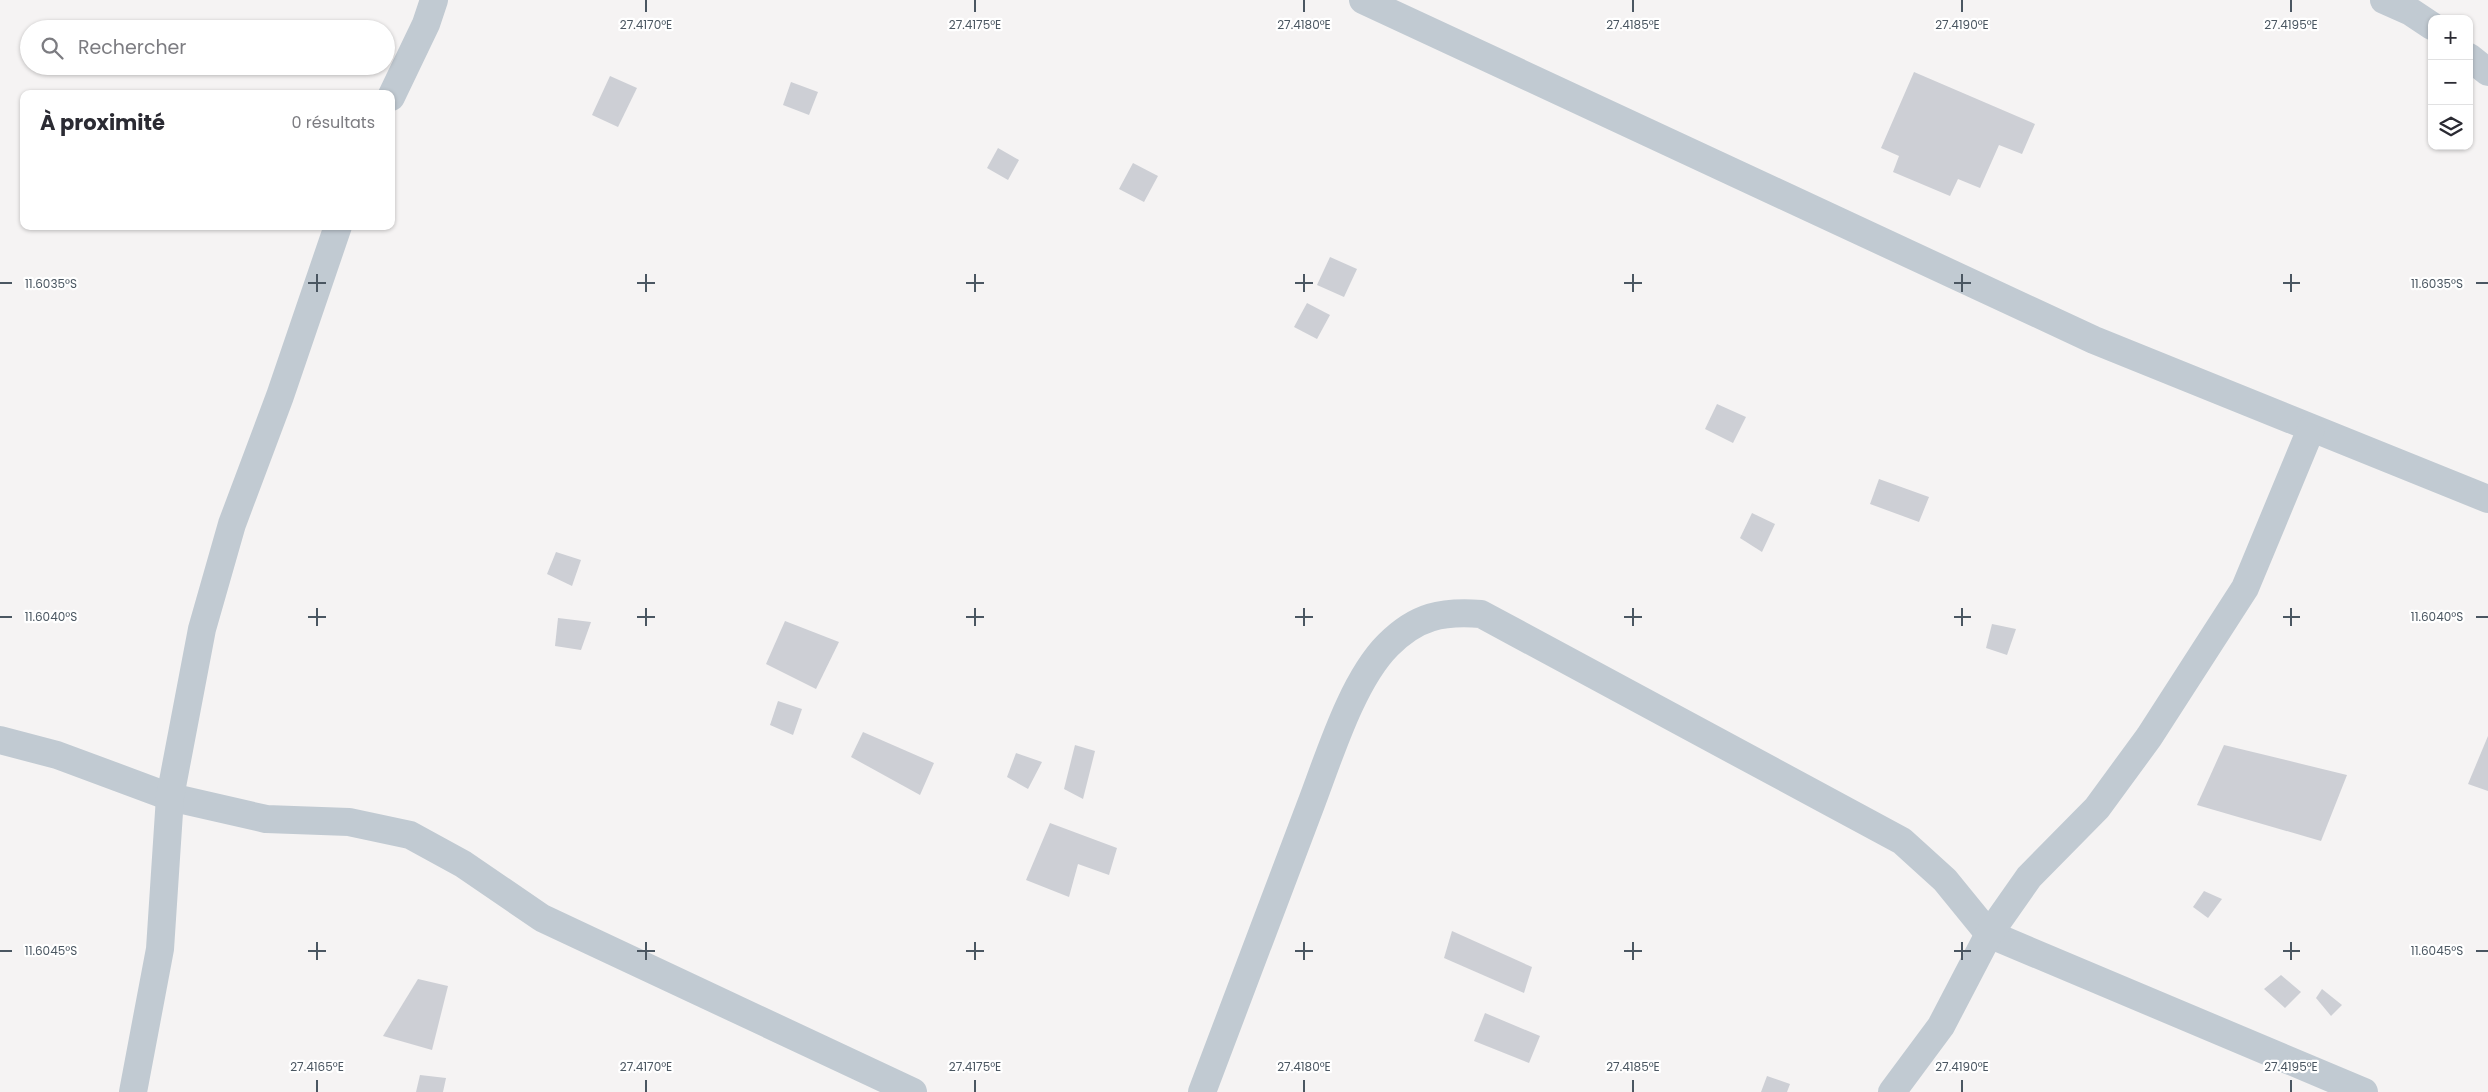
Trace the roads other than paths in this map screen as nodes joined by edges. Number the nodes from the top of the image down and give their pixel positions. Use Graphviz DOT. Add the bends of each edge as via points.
graph roads {
  1 [pos="434,0"];
  2 [pos="1363,0"];
  3 [pos="2384,0"];
  4 [pos="2428,23"];
  5 [pos="2473,60"];
  6 [pos="2488,72"];
  7 [pos="394,90"];
  8 [pos="337,230"];
  9 [pos="2311,429"];
  10 [pos="2488,499"];
  11 [pos="0,740"];
  12 [pos="170,797"];
  13 [pos="1989,934"];
  14 [pos="133,1092"];
  15 [pos="913,1092"];
  16 [pos="1202,1092"];
  17 [pos="1892,1092"];
  18 [pos="2364,1092"];
  1 -- 7 [label="street"];
  2 -- 9 [label="street" via="2094,340"];
  3 -- 4 [label="street"];
  5 -- 6 [label="street"];
  8 -- 12 [label="street" via="232,524 202,629"];
  9 -- 10 [label="street"];
  9 -- 13 [label="street" via="2240,596 2149,737 2097,808 2029,877"];
  11 -- 12 [label="street" via="57,754"];
  12 -- 14 [label="street" via="160,950"];
  12 -- 15 [label="street" via="266,819 349,822 410,835 463,864 542,918"];
  13 -- 16 [label="street" via="1945,880 1902,841 1481,614 1438,614 1414,625 1388,645 1349,705"];
  13 -- 17 [label="street" via="1940,1026"];
  13 -- 18 [label="street"];
}
